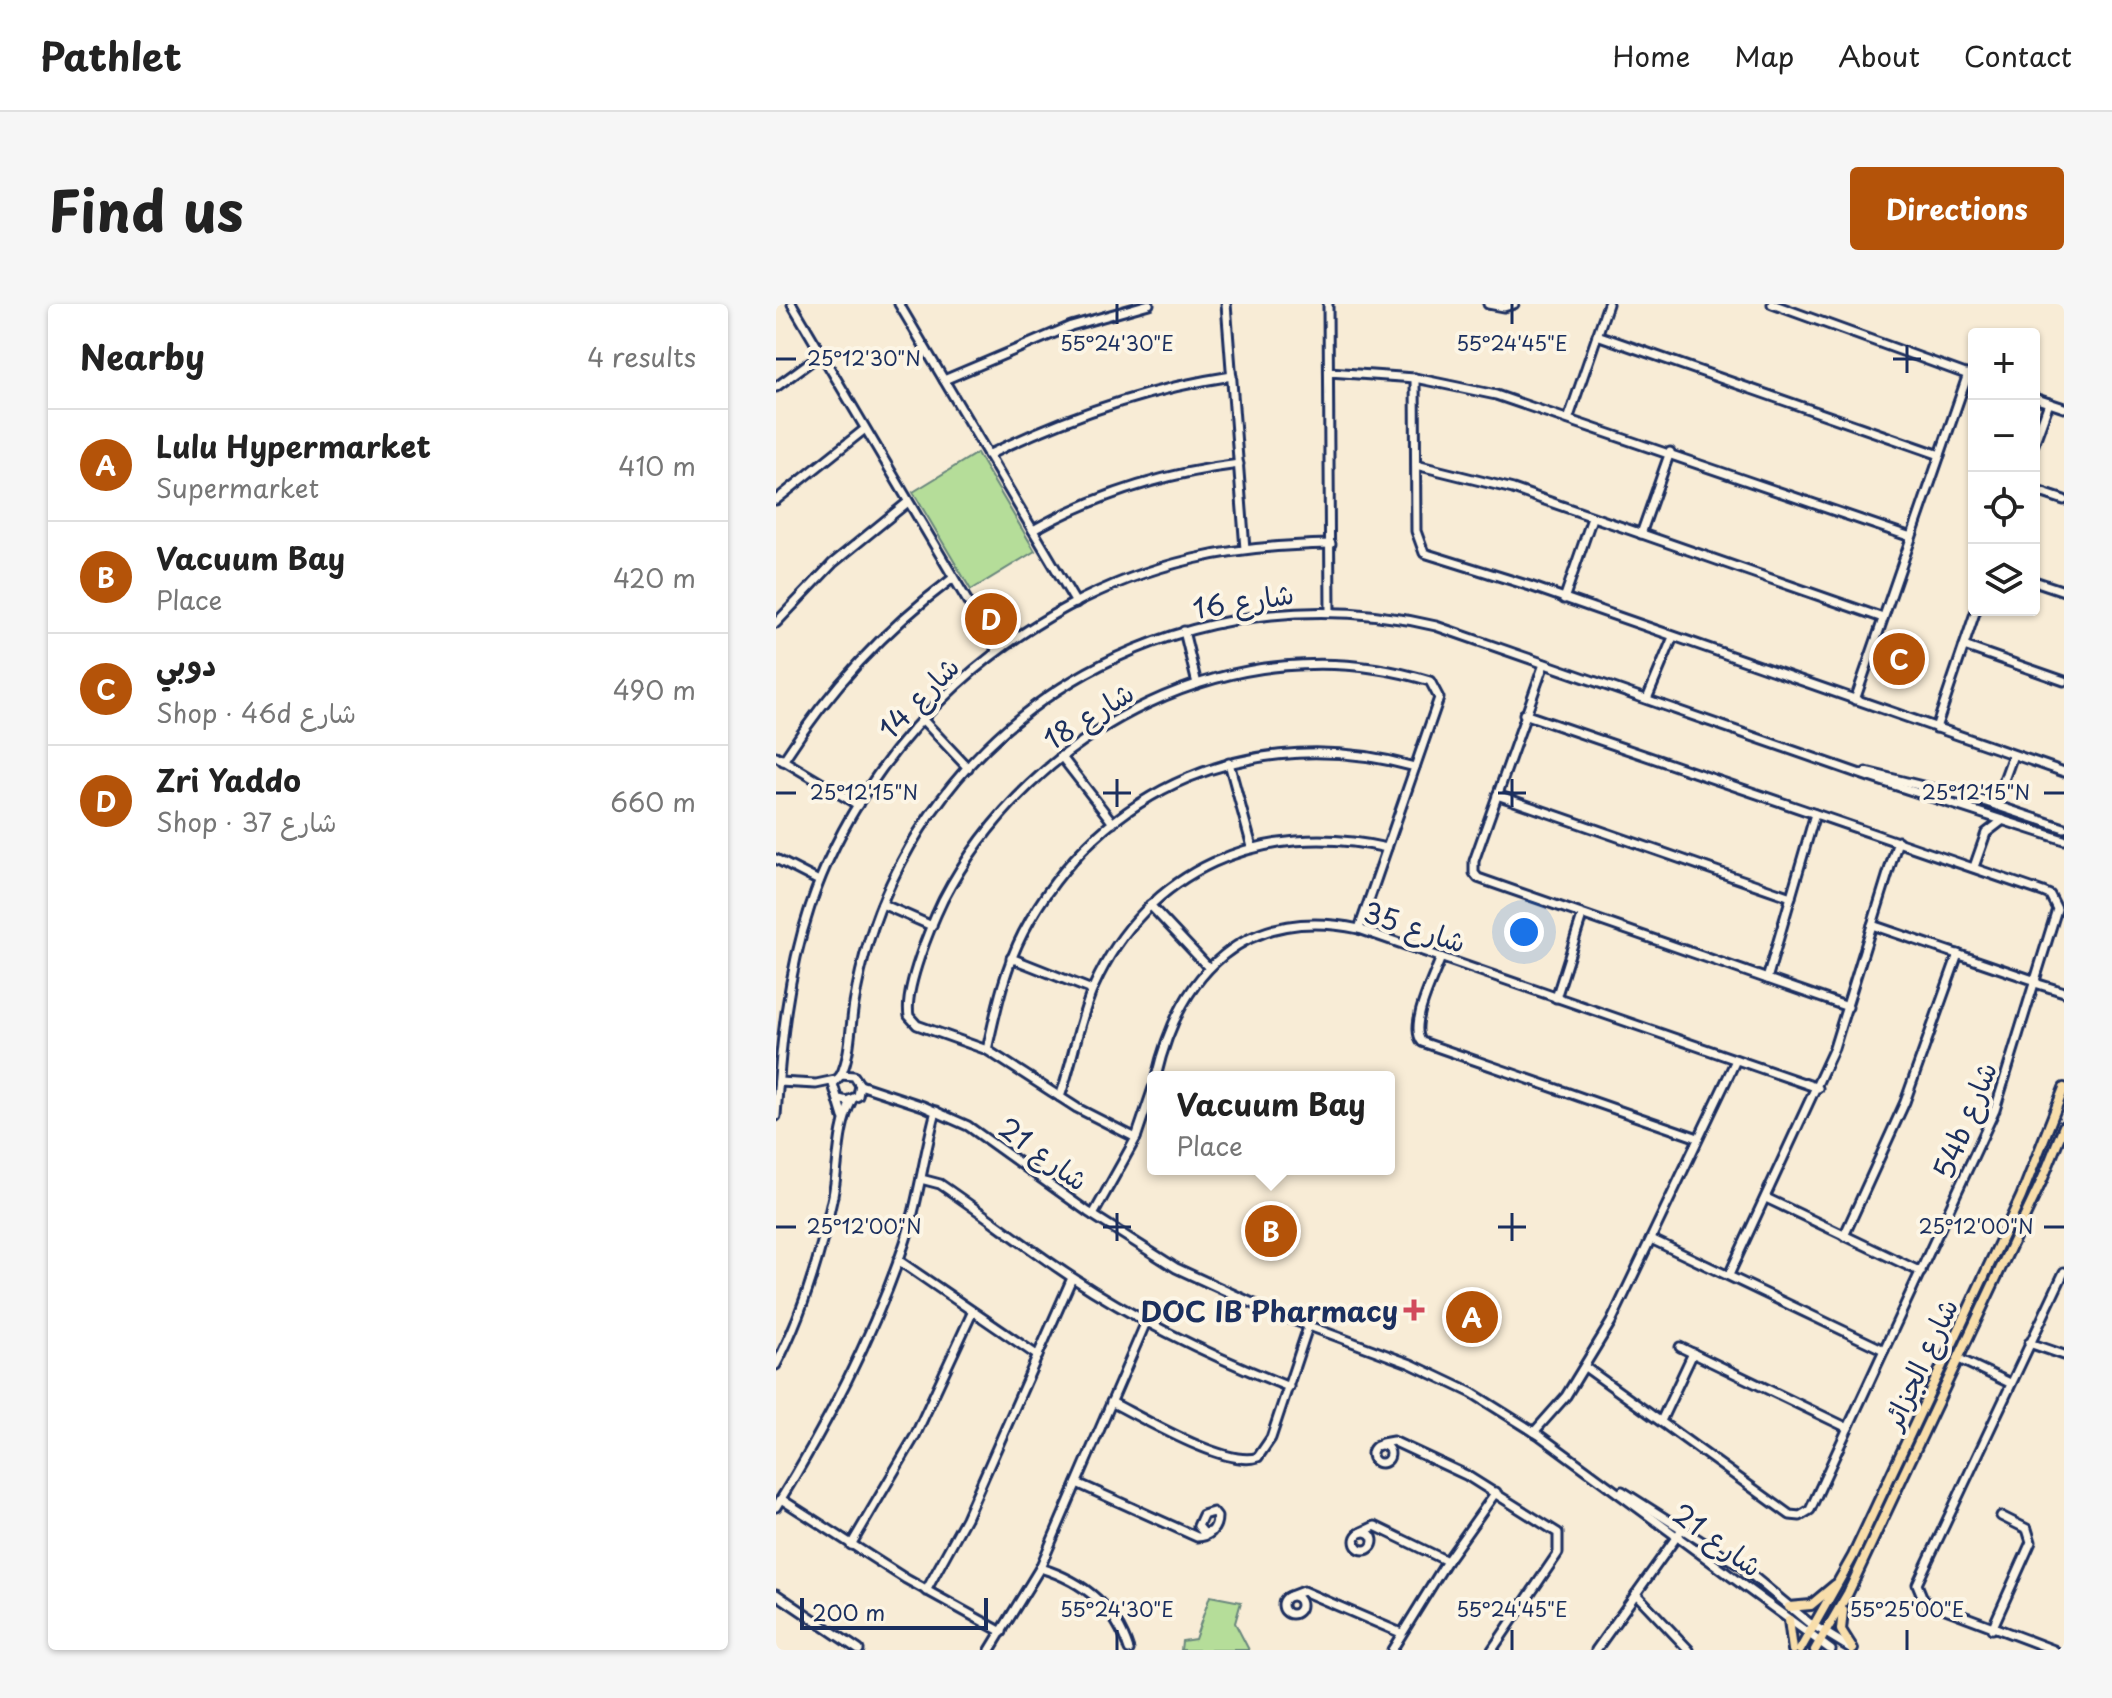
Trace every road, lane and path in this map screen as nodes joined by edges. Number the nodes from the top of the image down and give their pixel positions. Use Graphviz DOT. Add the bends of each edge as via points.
graph roads {
  1 [pos="792,304"];
  2 [pos="1149,304"];
  3 [pos="1226,304"];
  4 [pos="1328,304"];
  5 [pos="1488,304"];
  6 [pos="1514,304"];
  7 [pos="1608,304"];
  8 [pos="1772,304"];
  9 [pos="901,305"];
  10 [pos="1597,335"];
  11 [pos="821,354"];
  12 [pos="1329,372"];
  13 [pos="1968,375"];
  14 [pos="1232,376"];
  15 [pos="1415,378"];
  16 [pos="944,380"];
  17 [pos="1968,384"];
  18 [pos="776,387"];
  19 [pos="2040,400"];
  20 [pos="2049,403"];
  21 [pos="2064,408"];
  22 [pos="1569,417"];
  23 [pos="2040,428"];
  24 [pos="865,429"];
  25 [pos="1670,452"];
  26 [pos="988,455"];
  27 [pos="1940,455"];
  28 [pos="1239,464"];
  29 [pos="1416,465"];
  30 [pos="2040,492"];
  31 [pos="776,500"];
  32 [pos="2064,500"];
  33 [pos="908,502"];
  34 [pos="1592,518"];
  35 [pos="1033,530"];
  36 [pos="1641,534"];
  37 [pos="1911,537"];
  38 [pos="1331,544"];
  39 [pos="1245,549"];
  40 [pos="953,578"];
  41 [pos="2040,583"];
  42 [pos="2064,591"];
  43 [pos="1564,599"];
  44 [pos="1076,603"];
  45 [pos="1332,612"];
  46 [pos="1974,616"];
  47 [pos="1883,618"];
  48 [pos="776,623"];
  49 [pos="1181,632"];
  50 [pos="1673,637"];
  51 [pos="1964,646"];
  52 [pos="997,651"];
  53 [pos="1541,663"];
  54 [pos="2064,681"];
  55 [pos="1197,684"];
  56 [pos="1650,700"];
  57 [pos="1855,700"];
  58 [pos="1524,714"];
  59 [pos="920,721"];
  60 [pos="1936,728"];
  61 [pos="2013,755"];
  62 [pos="1061,756"];
  63 [pos="780,759"];
  64 [pos="1229,763"];
  65 [pos="969,766"];
  66 [pos="1415,767"];
  67 [pos="1856,771"];
  68 [pos="2064,772"];
  69 [pos="2001,788"];
  70 [pos="1497,795"];
  71 [pos="1983,801"];
  72 [pos="858,805"];
  73 [pos="2006,808"];
  74 [pos="1980,812"];
  75 [pos="1815,814"];
  76 [pos="2004,820"];
  77 [pos="1113,823"];
  78 [pos="2064,828"];
  79 [pos="1986,833"];
  80 [pos="2064,840"];
  81 [pos="1898,841"];
  82 [pos="1252,847"];
  83 [pos="1387,848"];
  84 [pos="776,859"];
  85 [pos="1974,867"];
  86 [pos="819,881"];
  87 [pos="1791,897"];
  88 [pos="1150,905"];
  89 [pos="881,907"];
  90 [pos="1582,916"];
  91 [pos="1872,925"];
  92 [pos="932,926"];
  93 [pos="1359,929"];
  94 [pos="1958,954"];
  95 [pos="1441,957"];
  96 [pos="1011,958"];
  97 [pos="1209,968"];
  98 [pos="1767,979"];
  99 [pos="2035,982"];
  100 [pos="1092,990"];
  101 [pos="2064,992"];
  102 [pos="1556,998"];
  103 [pos="1848,1007"];
  104 [pos="987,1050"];
  105 [pos="848,1052"];
  106 [pos="1736,1060"];
  107 [pos="1158,1071"];
  108 [pos="854,1076"];
  109 [pos="838,1077"];
  110 [pos="779,1080"];
  111 [pos="816,1084"];
  112 [pos="860,1085"];
  113 [pos="1818,1088"];
  114 [pos="2064,1088"];
  115 [pos="882,1095"];
  116 [pos="836,1096"];
  117 [pos="1060,1097"];
  118 [pos="855,1098"];
  119 [pos="1147,1106"];
  120 [pos="938,1112"];
  121 [pos="776,1116"];
  122 [pos="844,1119"];
  123 [pos="2064,1126"];
  124 [pos="1136,1138"];
  125 [pos="1698,1138"];
  126 [pos="921,1179"];
  127 [pos="1766,1198"];
  128 [pos="1090,1214"];
  129 [pos="1844,1236"];
  130 [pos="1651,1239"];
  131 [pos="898,1260"];
  132 [pos="1921,1272"];
  133 [pos="2064,1272"];
  134 [pos="1729,1275"];
  135 [pos="1072,1278"];
  136 [pos="972,1313"];
  137 [pos="1146,1322"];
  138 [pos="1311,1328"];
  139 [pos="2029,1343"];
  140 [pos="1680,1347"];
  141 [pos="1884,1350"];
  142 [pos="1693,1353"];
  143 [pos="2064,1355"];
  144 [pos="1038,1356"];
  145 [pos="1959,1359"];
  146 [pos="776,1365"];
  147 [pos="1585,1367"];
  148 [pos="2010,1383"];
  149 [pos="1289,1387"];
  150 [pos="1111,1402"];
  151 [pos="1661,1421"];
  152 [pos="1848,1428"];
  153 [pos="1536,1433"];
  154 [pos="1382,1443"];
  155 [pos="1404,1446"];
  156 [pos="1388,1453"];
  157 [pos="1599,1479"];
  158 [pos="1077,1483"];
  159 [pos="1496,1492"];
  160 [pos="781,1499"];
  161 [pos="776,1507"];
  162 [pos="2001,1516"];
  163 [pos="1198,1522"];
  164 [pos="1180,1529"];
  165 [pos="1211,1532"];
  166 [pos="1362,1532"];
  167 [pos="1676,1534"];
  168 [pos="1392,1535"];
  169 [pos="1373,1540"];
  170 [pos="1703,1542"];
  171 [pos="851,1545"];
  172 [pos="1691,1545"];
  173 [pos="1666,1554"];
  174 [pos="1447,1561"];
  175 [pos="1040,1568"];
  176 [pos="1839,1582"];
  177 [pos="926,1591"];
  178 [pos="1848,1593"];
  179 [pos="776,1594"];
  180 [pos="1636,1594"];
  181 [pos="1290,1596"];
  182 [pos="1318,1597"];
  183 [pos="1301,1605"];
  184 [pos="1789,1607"];
  185 [pos="1789,1620"];
  186 [pos="1815,1627"];
  187 [pos="1992,1629"];
  188 [pos="1002,1632"];
  189 [pos="1401,1633"];
  190 [pos="1826,1634"];
  191 [pos="1810,1636"];
  192 [pos="1818,1647"];
  193 [pos="859,1650"];
  194 [pos="990,1650"];
  195 [pos="1129,1650"];
  196 [pos="1392,1650"];
  197 [pos="1492,1650"];
  198 [pos="1596,1650"];
  199 [pos="1689,1650"];
  200 [pos="1793,1650"];
  201 [pos="1800,1650"];
  202 [pos="1831,1650"];
  203 [pos="1854,1650"];
  204 [pos="2054,1650"];
  1 -- 11 [label="street"];
  2 -- 16 [label="street" via="1045,335"];
  3 -- 14 [label="street"];
  4 -- 12 [label="street"];
  5 -- 6 [label="street"];
  7 -- 10 [label="street"];
  8 -- 13 [label="street"];
  9 -- 16 [label="street"];
  10 -- 22 [label="street"];
  10 -- 27 [label="street"];
  11 -- 18 [label="street"];
  11 -- 24 [label="street"];
  12 -- 15 [label="street"];
  12 -- 38 [label="street"];
  14 -- 26 [label="street" via="1115,401"];
  14 -- 28 [label="street"];
  15 -- 22 [label="street"];
  15 -- 29 [label="street"];
  16 -- 26 [label="street"];
  17 -- 27 [label="street"];
  19 -- 20 [label="street"];
  20 -- 21 [label="street"];
  20 -- 23 [label="street"];
  22 -- 25 [label="street"];
  24 -- 31 [label="street"];
  24 -- 33 [label="street"];
  25 -- 36 [label="street"];
  25 -- 37 [label="street"];
  26 -- 35 [label="street"];
  27 -- 37 [label="street"];
  28 -- 35 [label="street" via="1119,490"];
  28 -- 39 [label="street"];
  29 -- 34 [label="street" via="1513,489"];
  29 -- 43 [label="street" via="1420,549"];
  30 -- 32 [label="street"];
  33 -- 40 [label="street"];
  33 -- 48 [label="street" via="833,563"];
  34 -- 36 [label="street"];
  34 -- 43 [label="street"];
  35 -- 44 [label="street"];
  36 -- 47 [label="street"];
  37 -- 47 [label="street"];
  38 -- 39 [label="street, شارع 14"];
  38 -- 45 [label="street"];
  39 -- 44 [label="street, شارع 14" via="1167,566"];
  40 -- 52 [label="street"];
  40 -- 63 [label="street" via="865,654"];
  41 -- 42 [label="street"];
  43 -- 50 [label="street"];
  44 -- 52 [label="street, شارع 14"];
  45 -- 49 [label="street, شارع 16" via="1249,616"];
  45 -- 53 [label="street, شارع 16" via="1386,615 1436,626"];
  46 -- 51 [label="street"];
  47 -- 57 [label="street"];
  49 -- 55 [label="street"];
  49 -- 65 [label="street, شارع 16" via="1078,677 1019,718"];
  50 -- 56 [label="street"];
  50 -- 57 [label="street"];
  51 -- 54 [label="street"];
  51 -- 60 [label="street"];
  52 -- 59 [label="street, شارع 14"];
  53 -- 56 [label="street, شارع 16"];
  53 -- 58 [label="street"];
  55 -- 62 [label="street, شارع 18" via="1125,713"];
  55 -- 66 [label="street, شارع 18" via="1284,668 1362,668 1430,681 1438,692 1437,705"];
  56 -- 67 [label="street, شارع 16"];
  57 -- 60 [label="street"];
  58 -- 70 [label="street"];
  58 -- 75 [label="street"];
  59 -- 65 [label="street"];
  59 -- 72 [label="street, شارع 14"];
  60 -- 61 [label="street"];
  61 -- 68 [label="street"];
  61 -- 69 [label="street"];
  62 -- 77 [label="street"];
  62 -- 92 [label="street, شارع 18" via="995,820 956,876"];
  63 -- 72 [label="street"];
  64 -- 66 [label="street" via="1322,751"];
  64 -- 77 [label="street" via="1167,787"];
  64 -- 82 [label="street"];
  65 -- 89 [label="street, شارع 16" via="918,834"];
  66 -- 83 [label="street"];
  67 -- 71 [label="street, شارع 16"];
  67 -- 74 [label="street, شارع 16"];
  69 -- 71 [label="street"];
  69 -- 73 [label="street"];
  70 -- 87 [label="street"];
  70 -- 90 [label="street" via="1472,867 1478,878"];
  71 -- 73 [label="street, شارع 16"];
  72 -- 86 [label="street, شارع 14"];
  73 -- 78 [label="street, شارع 16"];
  74 -- 76 [label="street, شارع 16"];
  74 -- 79 [label="street"];
  75 -- 81 [label="street"];
  75 -- 87 [label="street"];
  76 -- 79 [label="street"];
  76 -- 80 [label="street, شارع 16"];
  77 -- 96 [label="street" via="1077,855 1047,893"];
  79 -- 85 [label="street"];
  81 -- 85 [label="street"];
  81 -- 91 [label="street"];
  82 -- 83 [label="street" via="1321,839"];
  82 -- 88 [label="street" via="1189,875"];
  83 -- 93 [label="street"];
  84 -- 86 [label="street"];
  85 -- 99 [label="street, 54b شارع" via="2050,895 2057,909"];
  86 -- 110 [label="street, شارع 14" via="791,979"];
  87 -- 98 [label="street"];
  88 -- 97 [label="street"];
  88 -- 100 [label="street" via="1117,943"];
  89 -- 92 [label="street"];
  89 -- 105 [label="street, شارع 16" via="858,979"];
  90 -- 98 [label="street"];
  90 -- 102 [label="street"];
  91 -- 94 [label="street"];
  91 -- 103 [label="street"];
  92 -- 104 [label="street, شارع 18" via="908,1010 912,1021"];
  93 -- 95 [label="street, شارع 35"];
  93 -- 97 [label="street, شارع 35" via="1284,928 1251,939"];
  94 -- 99 [label="street"];
  94 -- 129 [label="street" via="1905,1102"];
  95 -- 102 [label="street, شارع 35"];
  95 -- 125 [label="street" via="1417,1023 1422,1042"];
  96 -- 100 [label="street"];
  96 -- 104 [label="street"];
  97 -- 107 [label="street, شارع 35" via="1172,1020"];
  98 -- 103 [label="street"];
  99 -- 101 [label="street"];
  99 -- 132 [label="street, 54b شارع" via="1995,1110"];
  100 -- 117 [label="street"];
  102 -- 106 [label="street, شارع 35"];
  103 -- 113 [label="street"];
  104 -- 117 [label="street"];
  105 -- 108 [label="street, شارع 16"];
  105 -- 109 [label="street, شارع 16"];
  106 -- 113 [label="street, شارع 35"];
  106 -- 125 [label="street"];
  108 -- 109 [label="street"];
  108 -- 112 [label="street, شارع 16"];
  109 -- 111 [label="street"];
  109 -- 116 [label="street, شارع 16"];
  110 -- 111 [label="street"];
  110 -- 121 [label="street, شارع 14"];
  111 -- 116 [label="street"];
  112 -- 115 [label="street, شارع 21"];
  112 -- 118 [label="street"];
  113 -- 127 [label="street"];
  114 -- 176 [label="main road, شارع الجزائر" via="2021,1197"];
  115 -- 118 [label="street, شارع 21"];
  115 -- 120 [label="street, شارع 21"];
  116 -- 118 [label="street, شارع 21"];
  116 -- 122 [label="street"];
  117 -- 124 [label="street"];
  118 -- 122 [label="street"];
  119 -- 124 [label="street"];
  120 -- 126 [label="street"];
  120 -- 128 [label="street, شارع 21" via="983,1136"];
  122 -- 146 [label="street" via="820,1247"];
  123 -- 145 [label="main road, شارع الجزائر"];
  124 -- 128 [label="street"];
  125 -- 130 [label="street"];
  126 -- 131 [label="street"];
  126 -- 135 [label="street" via="940,1184"];
  127 -- 129 [label="street"];
  127 -- 134 [label="street"];
  128 -- 138 [label="street, شارع 21" via="1175,1268"];
  129 -- 132 [label="street"];
  130 -- 134 [label="street"];
  130 -- 147 [label="street"];
  131 -- 136 [label="street"];
  131 -- 160 [label="street" via="845,1381"];
  132 -- 141 [label="street, 54b شارع"];
  133 -- 139 [label="street"];
  134 -- 141 [label="street"];
  135 -- 137 [label="street"];
  135 -- 144 [label="street"];
  136 -- 144 [label="street"];
  136 -- 171 [label="street" via="915,1436"];
  137 -- 149 [label="street"];
  137 -- 150 [label="street"];
  138 -- 149 [label="street"];
  138 -- 153 [label="street, شارع 21" via="1432,1372"];
  139 -- 143 [label="street"];
  139 -- 148 [label="street"];
  140 -- 142 [label="street"];
  141 -- 152 [label="street, 54b شارع"];
  142 -- 151 [label="street"];
  142 -- 152 [label="street"];
  144 -- 177 [label="street" via="966,1518"];
  145 -- 148 [label="street"];
  145 -- 178 [label="main road, شارع الجزائر"];
  147 -- 151 [label="street"];
  147 -- 153 [label="street"];
  148 -- 187 [label="street" via="1917,1584 1919,1596 1930,1604"];
  149 -- 150 [label="street" via="1268,1445 1258,1457 1242,1460"];
  150 -- 158 [label="street"];
  151 -- 152 [label="street, 54b شارع" via="1786,1512 1800,1516 1810,1510"];
  153 -- 157 [label="street, شارع 21"];
  154 -- 155 [label="street"];
  154 -- 156 [label="street"];
  154 -- 156 [label="street" via="1374,1450 1374,1461 1383,1464"];
  155 -- 156 [label="street"];
  155 -- 159 [label="street"];
  157 -- 167 [label="street, شارع 21"];
  157 -- 170 [label="street, شارع 21"];
  158 -- 164 [label="street"];
  158 -- 175 [label="street"];
  159 -- 174 [label="street"];
  159 -- 197 [label="street" via="1554,1528 1560,1546"];
  160 -- 161 [label="street"];
  160 -- 171 [label="street"];
  162 -- 187 [label="street" via="2027,1529 2031,1542"];
  163 -- 164 [label="street"];
  163 -- 165 [label="street" via="1201,1532"];
  163 -- 165 [label="street" via="1207,1512 1216,1514"];
  164 -- 165 [label="street" via="1197,1537"];
  166 -- 168 [label="street" via="1375,1526"];
  166 -- 169 [label="street" via="1369,1532"];
  166 -- 169 [label="street" via="1356,1540 1359,1549 1368,1549"];
  167 -- 170 [label="street"];
  167 -- 172 [label="street, شارع 21"];
  167 -- 173 [label="street"];
  168 -- 169 [label="street"];
  168 -- 174 [label="street"];
  170 -- 184 [label="street, شارع 21"];
  171 -- 177 [label="street"];
  172 -- 173 [label="street"];
  172 -- 185 [label="street, شارع 21"];
  173 -- 180 [label="street"];
  174 -- 189 [label="street"];
  175 -- 188 [label="street"];
  175 -- 195 [label="street" via="1071,1579 1097,1597 1117,1622"];
  176 -- 184 [label="main road" via="1814,1604"];
  176 -- 186 [label="main road, شارع الجزائر"];
  177 -- 188 [label="street"];
  178 -- 190 [label="main road, شارع الجزائر"];
  178 -- 203 [label="main road" via="1840,1626"];
  179 -- 193 [label="street"];
  180 -- 198 [label="street"];
  180 -- 199 [label="street"];
  181 -- 182 [label="street" via="1299,1590"];
  181 -- 183 [label="street" via="1300,1598"];
  181 -- 183 [label="street" via="1284,1606 1287,1615 1294,1615"];
  182 -- 183 [label="street"];
  182 -- 189 [label="street"];
  184 -- 186 [label="street, شارع 21"];
  185 -- 191 [label="street, شارع 21"];
  185 -- 200 [label="main road"];
  186 -- 190 [label="street, شارع 21"];
  186 -- 191 [label="main road, شارع الجزائر"];
  187 -- 204 [label="street"];
  188 -- 194 [label="street"];
  189 -- 196 [label="street"];
  190 -- 192 [label="main road, شارع الجزائر"];
  190 -- 203 [label="street, شارع 21"];
  191 -- 192 [label="street, شارع 21"];
  191 -- 201 [label="main road, شارع الجزائر"];
  192 -- 202 [label="street, شارع 21"];
}
